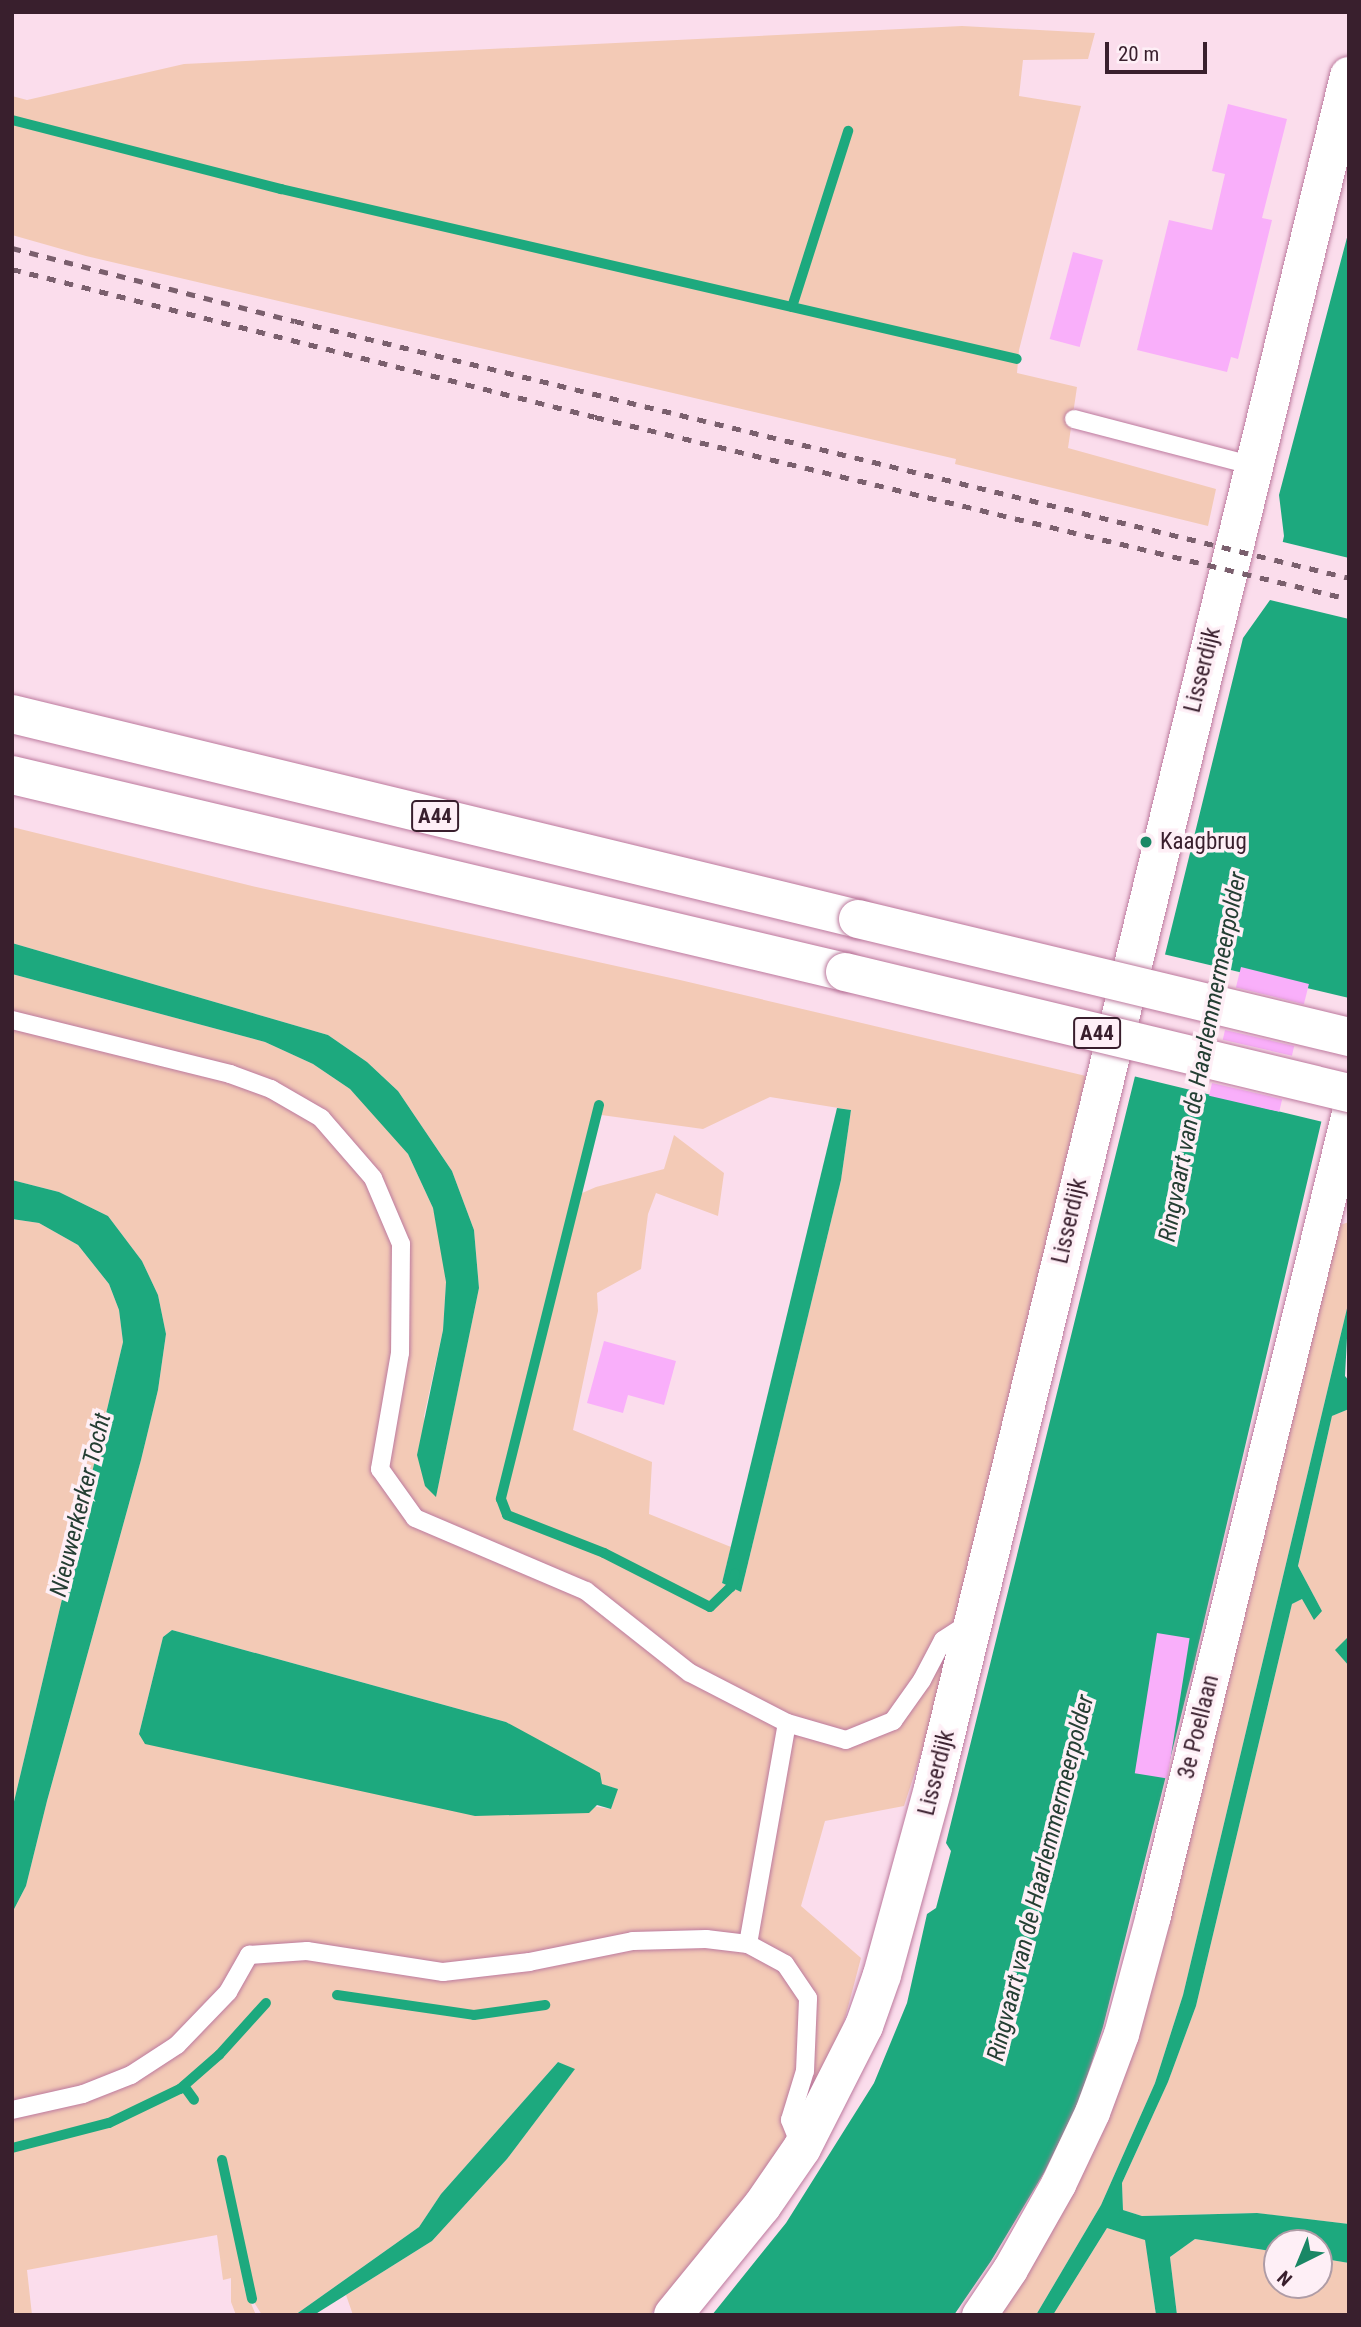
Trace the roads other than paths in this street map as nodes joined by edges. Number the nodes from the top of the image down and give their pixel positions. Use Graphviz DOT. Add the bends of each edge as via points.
graph roads {
  1 [pos="1349,76"];
  2 [pos="1074,419"];
  3 [pos="1254,466"];
  4 [pos="12,714"];
  5 [pos="12,775"];
  6 [pos="12,1020"];
  7 [pos="1349,1037"];
  8 [pos="1349,1093"];
  9 [pos="1349,1112"];
  10 [pos="1339,1200"];
  11 [pos="975,1620"];
  12 [pos="787,1723"];
  13 [pos="748,1944"];
  14 [pos="12,2110"];
  15 [pos="802,2148"];
  16 [pos="673,2315"];
  17 [pos="979,2315"];
  1 -- 3 [label="main road, Lisserdijk"];
  2 -- 3 [label="lane"];
  3 -- 11 [label="main road, Lisserdijk"];
  4 -- 7 [label="main road, A44, bridge"];
  5 -- 8 [label="main road, A44, bridge"];
  6 -- 12 [label="lane" via="230,1074 271,1089 321,1118 373,1178 401,1244 400,1353 380,1469 415,1518 586,1591 690,1673"];
  9 -- 10 [label="street, 3e Poellaan"];
  10 -- 17 [label="street, 3e Poellaan" via="1121,2034 1058,2184"];
  11 -- 12 [label="lane" via="943,1640 893,1721 846,1740"];
  11 -- 15 [label="main road, Lisserdijk" via="882,1975 864,2026"];
  12 -- 13 [label="lane"];
  13 -- 14 [label="lane" via="706,1939 633,1941 529,1962 443,1972 307,1951 249,1955 228,1992 177,2045 142,2068 83,2094"];
  13 -- 15 [label="lane" via="785,1964 808,1998 805,2071 790,2120"];
  15 -- 16 [label="main road, Lisserdijk" via="762,2206"];
}
